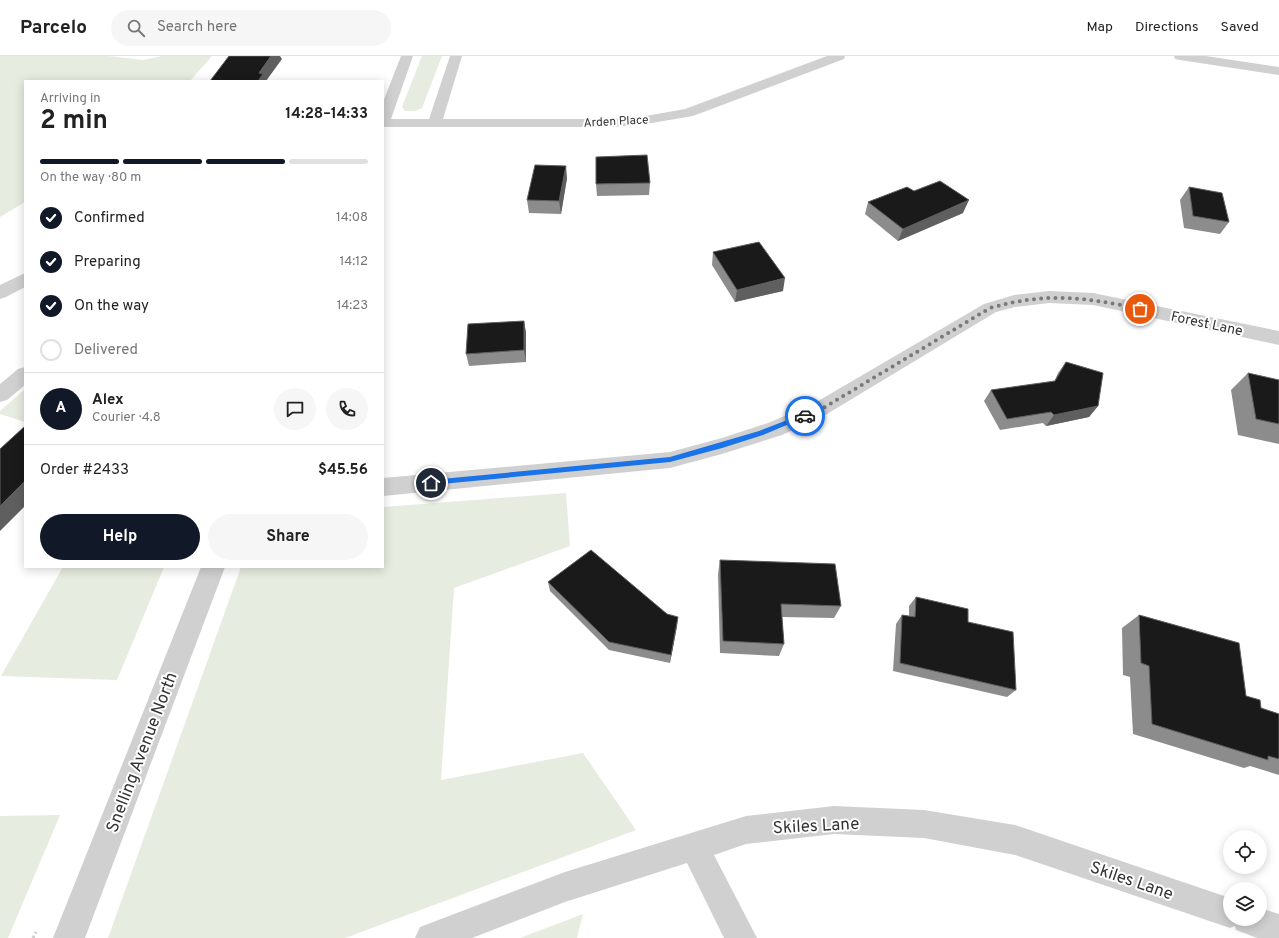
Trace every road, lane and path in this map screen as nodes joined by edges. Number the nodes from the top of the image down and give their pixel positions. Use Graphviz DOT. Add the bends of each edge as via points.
graph roads {
  1 [pos="407,56"];
  2 [pos="456,56"];
  3 [pos="839,56"];
  4 [pos="1180,56"];
  5 [pos="1279,70"];
  6 [pos="384,118"];
  7 [pos="384,121"];
  8 [pos="435,123"];
  9 [pos="24,280"];
  10 [pos="0,293"];
  11 [pos="1279,338"];
  12 [pos="24,375"];
  13 [pos="0,396"];
  14 [pos="384,487"];
  15 [pos="213,568"];
  16 [pos="694,846"];
  17 [pos="1223,911"];
  18 [pos="1267,926"];
  19 [pos="1279,930"];
  20 [pos="69,938"];
  21 [pos="431,938"];
  22 [pos="741,938"];
  1 -- 6 [label="street"];
  2 -- 8 [label="street"];
  3 -- 8 [label="street, Arden Place" via="688,112 646,120 612,123"];
  4 -- 5 [label="street"];
  7 -- 8 [label="street, Arden Place"];
  9 -- 10 [label="street"];
  11 -- 14 [label="street, Forest Lane" via="1093,299 1049,297 1014,301 990,308 820,410 722,446 670,460"];
  12 -- 13 [label="street"];
  15 -- 20 [label="street, Snelling Avenue North"];
  16 -- 17 [label="street, Skiles Lane" via="746,830 834,820 924,824 1015,840"];
  16 -- 21 [label="street, Skiles Lane" via="565,887"];
  16 -- 22 [label="street"];
  18 -- 19 [label="street"];
}
